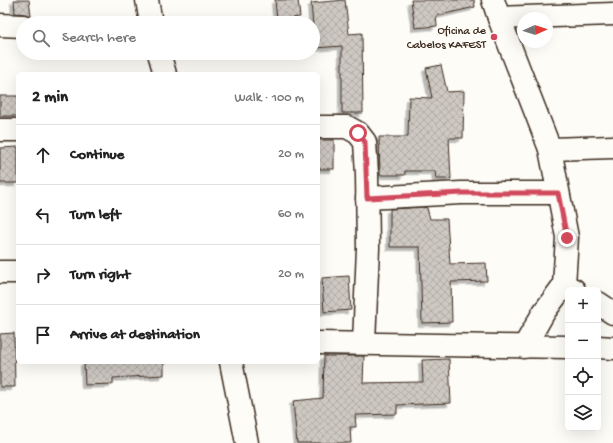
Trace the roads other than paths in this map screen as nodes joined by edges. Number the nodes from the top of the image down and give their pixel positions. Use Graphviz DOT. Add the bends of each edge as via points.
graph roads {
  1 [pos="147,0"];
  2 [pos="496,9"];
  3 [pos="613,14"];
  4 [pos="150,16"];
  5 [pos="0,25"];
  6 [pos="16,26"];
  7 [pos="161,60"];
  8 [pos="164,72"];
  9 [pos="320,127"];
  10 [pos="0,130"];
  11 [pos="16,130"];
  12 [pos="613,147"];
  13 [pos="550,149"];
  14 [pos="558,193"];
  15 [pos="367,198"];
  16 [pos="0,272"];
  17 [pos="16,272"];
  18 [pos="569,287"];
  19 [pos="565,291"];
  20 [pos="601,305"];
  21 [pos="613,313"];
  22 [pos="320,342"];
  23 [pos="364,343"];
  24 [pos="524,347"];
  25 [pos="565,347"];
  26 [pos="601,348"];
  27 [pos="613,348"];
  28 [pos="231,364"];
  29 [pos="247,443"];
  1 -- 4 [label="street"];
  2 -- 3 [label="street"];
  2 -- 13 [label="street"];
  5 -- 6 [label="street"];
  7 -- 8 [label="street"];
  9 -- 15 [label="street" via="347,127 358,133 365,142"];
  10 -- 11 [label="street"];
  12 -- 13 [label="street"];
  13 -- 14 [label="street"];
  14 -- 15 [label="street" via="462,193"];
  14 -- 18 [label="street" via="567,238"];
  15 -- 23 [label="street" via="368,248"];
  16 -- 17 [label="street"];
  19 -- 24 [label="street" via="544,312"];
  20 -- 21 [label="street"];
  22 -- 23 [label="street"];
  23 -- 24 [label="street"];
  24 -- 25 [label="street"];
  26 -- 27 [label="street"];
  28 -- 29 [label="street"];
}
